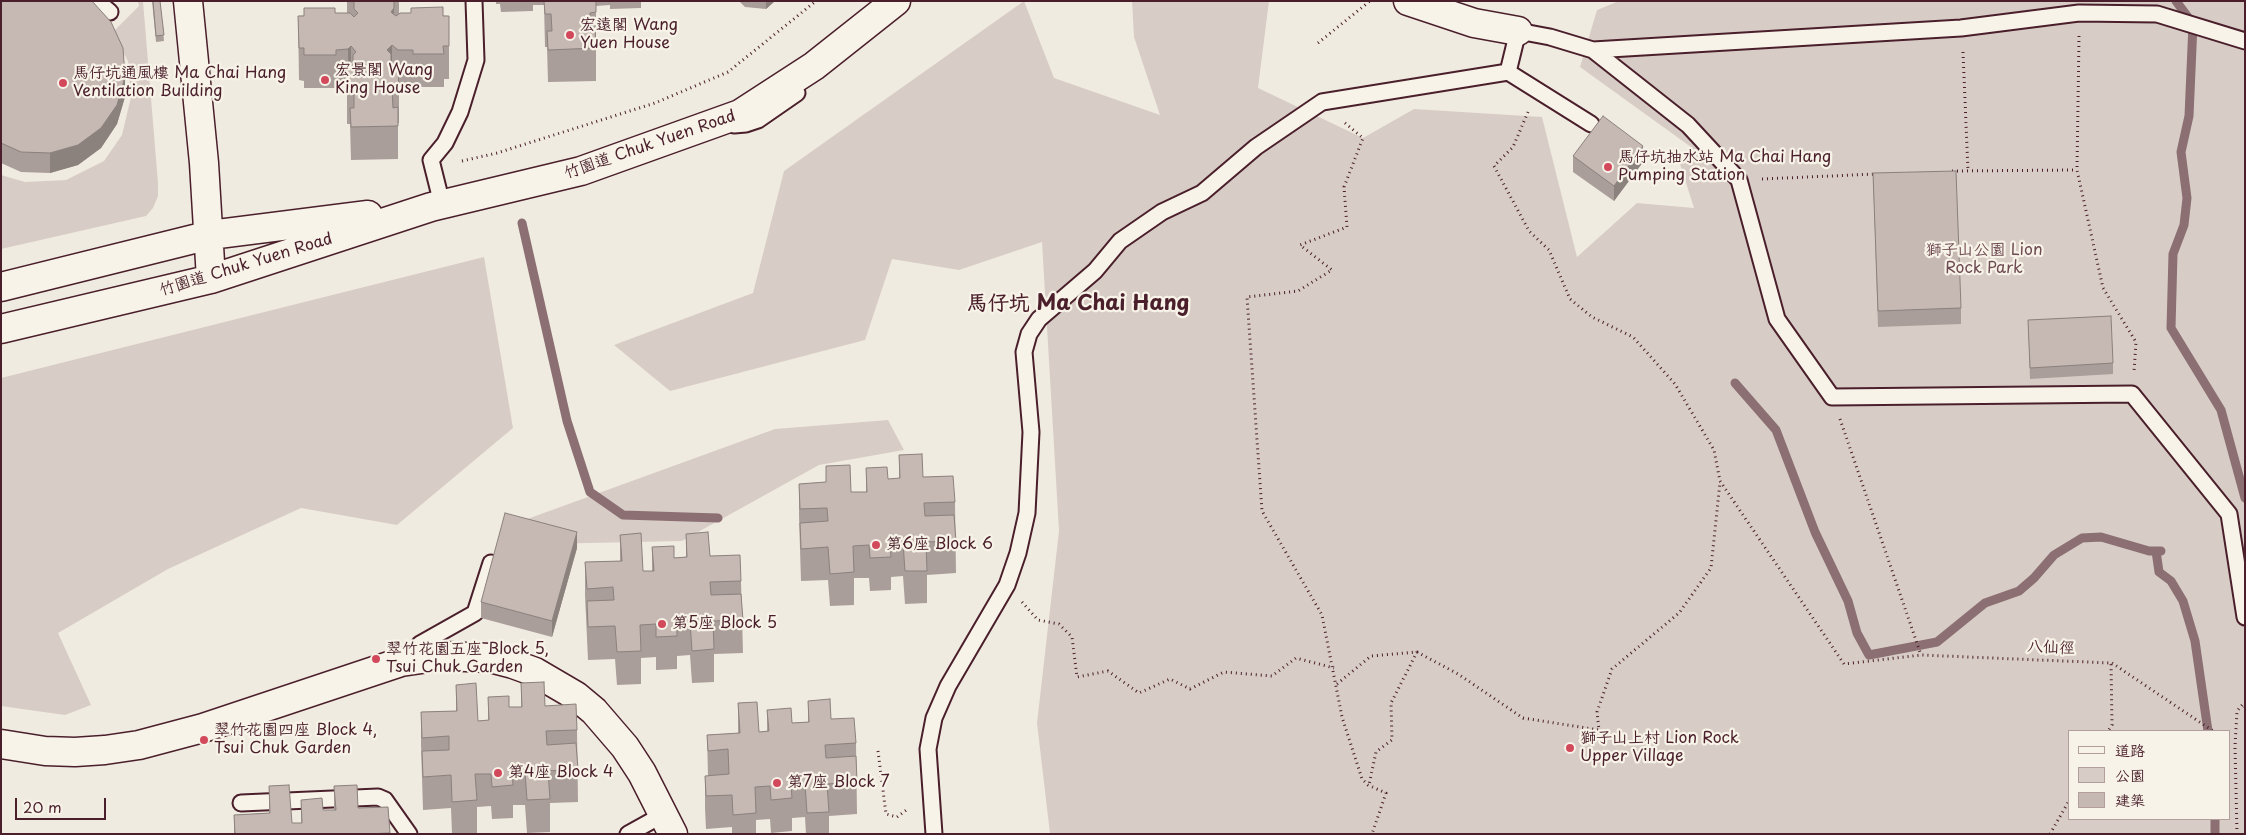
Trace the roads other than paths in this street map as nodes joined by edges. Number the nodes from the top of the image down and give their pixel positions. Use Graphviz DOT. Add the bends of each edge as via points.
graph roads {
  1 [pos="97,1"];
  2 [pos="188,1"];
  3 [pos="474,1"];
  4 [pos="897,1"];
  5 [pos="1408,1"];
  6 [pos="110,12"];
  7 [pos="1518,31"];
  8 [pos="2245,40"];
  9 [pos="1593,50"];
  10 [pos="1508,72"];
  11 [pos="1591,124"];
  12 [pos="436,205"];
  13 [pos="210,235"];
  14 [pos="211,279"];
  15 [pos="1,287"];
  16 [pos="1,329"];
  17 [pos="490,563"];
  18 [pos="2245,617"];
  19 [pos="420,659"];
  20 [pos="1,744"];
  21 [pos="241,803"];
  22 [pos="669,824"];
  23 [pos="409,834"];
  24 [pos="628,834"];
  25 [pos="934,834"];
  1 -- 6 [label="lane"];
  2 -- 13 [label="main road"];
  3 -- 12 [label="lane" via="476,60 460,112 445,143 432,160"];
  4 -- 12 [label="main road, 竹園道 Chuk Yuen Road" via="814,66 740,114 581,171"];
  5 -- 7 [label="main road" via="1474,23"];
  7 -- 9 [label="lane"];
  7 -- 10 [label="lane"];
  8 -- 9 [label="lane" via="2157,14 2079,13 1961,28"];
  9 -- 18 [label="lane" via="1688,125 1739,180 1777,319 1832,397 2132,394 2229,514"];
  10 -- 11 [label="lane"];
  10 -- 25 [label="lane" via="1322,102 1256,147 1202,194 1162,212 1120,240 1095,271 1039,319 1029,334 1024,352 1031,432 1027,513 1007,585 948,686 934,718 928,749"];
  12 -- 13 [label="main road, 竹園道 Chuk Yuen Road"];
  12 -- 14 [label="main road, 竹園道 Chuk Yuen Road"];
  13 -- 14 [label="main road"];
  13 -- 15 [label="main road, 竹園道 Chuk Yuen Road"];
  14 -- 16 [label="main road, 竹園道 Chuk Yuen Road"];
  17 -- 19 [label="lane" via="475,613 420,644"];
  19 -- 20 [label="main road" via="401,662 203,728 139,745 76,752"];
  19 -- 22 [label="main road" via="490,658 520,666 576,696 609,727 642,773"];
  21 -- 23 [label="lane" via="378,796 385,800"];
  22 -- 24 [label="lane"];
}
